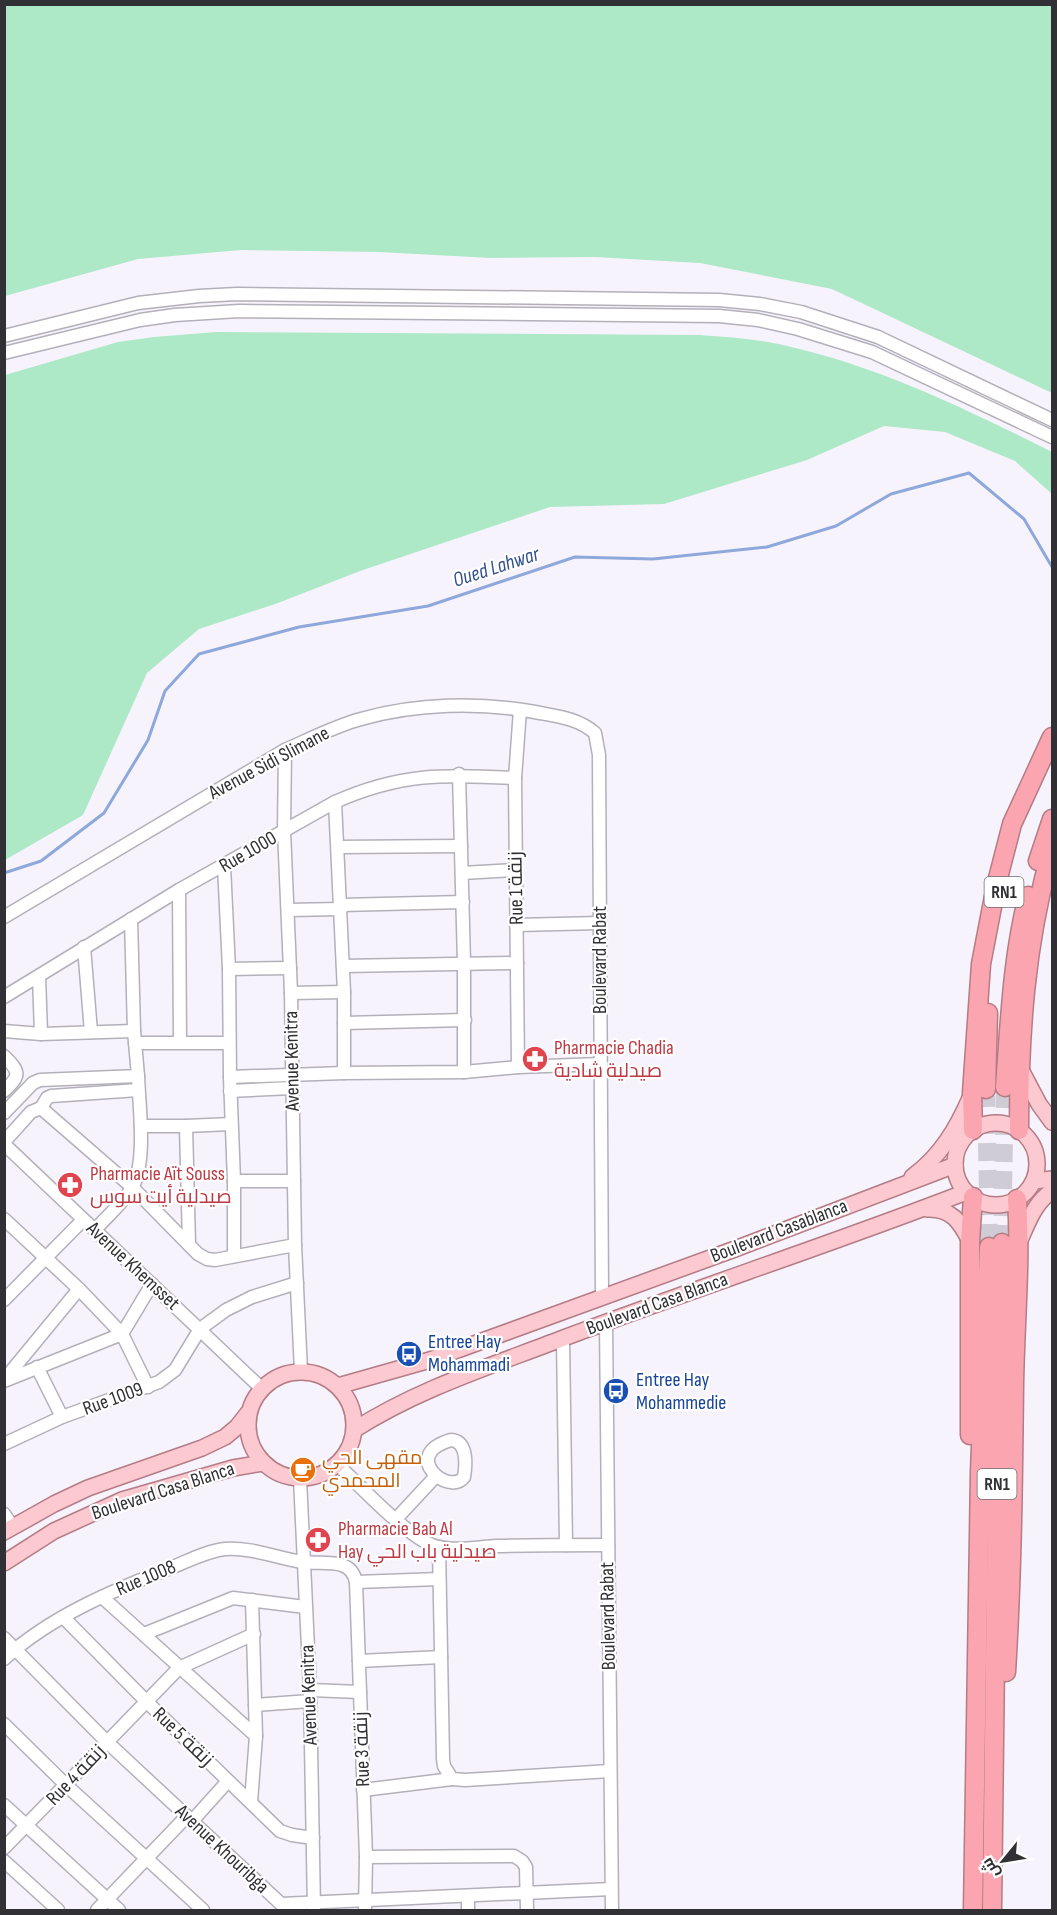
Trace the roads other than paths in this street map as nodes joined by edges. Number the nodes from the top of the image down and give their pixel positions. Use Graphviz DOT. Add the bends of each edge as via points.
graph roads {
  1 [pos="4,336"];
  2 [pos="4,353"];
  3 [pos="1053,420"];
  4 [pos="1053,437"];
  5 [pos="520,710"];
  6 [pos="595,733"];
  7 [pos="1053,737"];
  8 [pos="285,750"];
  9 [pos="1053,753"];
  10 [pos="459,774"];
  11 [pos="514,778"];
  12 [pos="335,802"];
  13 [pos="1053,819"];
  14 [pos="284,831"];
  15 [pos="461,846"];
  16 [pos="338,847"];
  17 [pos="1053,849"];
  18 [pos="224,866"];
  19 [pos="515,870"];
  20 [pos="462,873"];
  21 [pos="179,890"];
  22 [pos="463,902"];
  23 [pos="341,907"];
  24 [pos="288,910"];
  25 [pos="4,917"];
  26 [pos="131,919"];
  27 [pos="600,923"];
  28 [pos="516,925"];
  29 [pos="84,947"];
  30 [pos="464,963"];
  31 [pos="517,963"];
  32 [pos="343,966"];
  33 [pos="290,968"];
  34 [pos="229,969"];
  35 [pos="39,976"];
  36 [pos="344,992"];
  37 [pos="291,993"];
  38 [pos="4,997"];
  39 [pos="465,1020"];
  40 [pos="344,1023"];
  41 [pos="4,1031"];
  42 [pos="92,1032"];
  43 [pos="42,1034"];
  44 [pos="135,1037"];
  45 [pos="180,1042"];
  46 [pos="229,1043"];
  47 [pos="4,1056"];
  48 [pos="601,1064"];
  49 [pos="518,1067"];
  50 [pos="1019,1067"];
  51 [pos="464,1072"];
  52 [pos="344,1073"];
  53 [pos="291,1075"];
  54 [pos="138,1076"];
  55 [pos="230,1077"];
  56 [pos="1005,1087"];
  57 [pos="292,1088"];
  58 [pos="138,1090"];
  59 [pos="4,1091"];
  60 [pos="230,1091"];
  61 [pos="979,1091"];
  62 [pos="41,1108"];
  63 [pos="4,1113"];
  64 [pos="1053,1122"];
  65 [pos="231,1124"];
  66 [pos="141,1126"];
  67 [pos="186,1126"];
  68 [pos="973,1130"];
  69 [pos="1019,1130"];
  70 [pos="4,1143"];
  71 [pos="1036,1154"];
  72 [pos="1051,1158"];
  73 [pos="955,1165"];
  74 [pos="1053,1179"];
  75 [pos="234,1181"];
  76 [pos="294,1181"];
  77 [pos="1034,1181"];
  78 [pos="901,1184"];
  79 [pos="132,1187"];
  80 [pos="1053,1191"];
  81 [pos="970,1194"];
  82 [pos="1017,1199"];
  83 [pos="921,1209"];
  84 [pos="4,1219"];
  85 [pos="83,1220"];
  86 [pos="94,1230"];
  87 [pos="970,1242"];
  88 [pos="1003,1244"];
  89 [pos="189,1245"];
  90 [pos="294,1245"];
  91 [pos="234,1256"];
  92 [pos="46,1257"];
  93 [pos="297,1283"];
  94 [pos="152,1284"];
  95 [pos="79,1289"];
  96 [pos="602,1296"];
  97 [pos="4,1300"];
  98 [pos="606,1322"];
  99 [pos="200,1329"];
  100 [pos="122,1334"];
  101 [pos="563,1339"];
  102 [pos="37,1367"];
  103 [pos="301,1371"];
  104 [pos="4,1381"];
  105 [pos="338,1386"];
  106 [pos="148,1387"];
  107 [pos="261,1388"];
  108 [pos="248,1413"];
  109 [pos="62,1417"];
  110 [pos="354,1430"];
  111 [pos="4,1444"];
  112 [pos="263,1463"];
  113 [pos="337,1464"];
  114 [pos="436,1476"];
  115 [pos="300,1479"];
  116 [pos="396,1519"];
  117 [pos="7,1524"];
  118 [pos="566,1545"];
  119 [pos="608,1545"];
  120 [pos="439,1547"];
  121 [pos="303,1562"];
  122 [pos="4,1563"];
  123 [pos="439,1579"];
  124 [pos="357,1585"];
  125 [pos="102,1597"];
  126 [pos="252,1600"];
  127 [pos="305,1607"];
  128 [pos="63,1617"];
  129 [pos="144,1634"];
  130 [pos="254,1634"];
  131 [pos="4,1638"];
  132 [pos="15,1649"];
  133 [pos="441,1657"];
  134 [pos="4,1659"];
  135 [pos="359,1661"];
  136 [pos="179,1668"];
  137 [pos="360,1692"];
  138 [pos="310,1696"];
  139 [pos="147,1702"];
  140 [pos="255,1705"];
  141 [pos="976,1718"];
  142 [pos="4,1724"];
  143 [pos="256,1736"];
  144 [pos="107,1742"];
  145 [pos="610,1771"];
  146 [pos="452,1779"];
  147 [pos="228,1781"];
  148 [pos="66,1785"];
  149 [pos="363,1790"];
  150 [pos="251,1802"];
  151 [pos="4,1805"];
  152 [pos="190,1818"];
  153 [pos="25,1826"];
  154 [pos="313,1838"];
  155 [pos="4,1848"];
  156 [pos="366,1857"];
  157 [pos="146,1858"];
  158 [pos="4,1861"];
  159 [pos="611,1889"];
  160 [pos="527,1892"];
  161 [pos="468,1896"];
  162 [pos="107,1900"];
  163 [pos="414,1905"];
  164 [pos="365,1906"];
  165 [pos="314,1907"];
  166 [pos="278,1908"];
  167 [pos="58,1911"];
  168 [pos="97,1911"];
  169 [pos="119,1911"];
  170 [pos="203,1911"];
  171 [pos="468,1911"];
  172 [pos="527,1911"];
  173 [pos="612,1911"];
  174 [pos="973,1911"];
  175 [pos="992,1911"];
  1 -- 3 [label="street" via="138,303 237,294 719,300 801,312 878,337"];
  2 -- 4 [label="street" via="140,320 239,311 719,316 798,328 872,352"];
  5 -- 6 [label="street, Avenue Sidi Slimane" via="568,718"];
  5 -- 8 [label="street, Avenue Sidi Slimane" via="421,707 362,718"];
  5 -- 11 [label="street, Rue 1 زنقة"];
  6 -- 27 [label="street, Boulevard Rabat" via="599,755"];
  7 -- 61 [label="highway" via="1012,824 996,885 981,964"];
  8 -- 14 [label="street, Avenue Kenitra"];
  8 -- 25 [label="street, Avenue Sidi Slimane"];
  9 -- 61 [label="highway, RN1" via="1017,846 999,910"];
  10 -- 11 [label="street, Rue 1000"];
  10 -- 12 [label="street, Rue 1000" via="391,781"];
  10 -- 15 [label="street"];
  11 -- 19 [label="street, Rue 1 زنقة"];
  12 -- 14 [label="street, Rue 1000"];
  12 -- 16 [label="street"];
  13 -- 56 [label="highway, RN1" via="1020,929"];
  14 -- 18 [label="street, Rue 1000"];
  14 -- 24 [label="street, Avenue Kenitra"];
  15 -- 16 [label="street"];
  15 -- 20 [label="street"];
  16 -- 23 [label="street"];
  17 -- 50 [label="highway" via="1032,933"];
  18 -- 21 [label="street, Rue 1000"];
  18 -- 34 [label="street"];
  19 -- 20 [label="street"];
  19 -- 28 [label="street, Rue 1 زنقة"];
  20 -- 22 [label="street"];
  21 -- 26 [label="street, Rue 1000"];
  21 -- 45 [label="street"];
  22 -- 23 [label="street"];
  22 -- 30 [label="street"];
  23 -- 24 [label="street"];
  23 -- 32 [label="street"];
  24 -- 33 [label="street, Avenue Kenitra"];
  26 -- 29 [label="street, Rue 1000"];
  26 -- 44 [label="street"];
  27 -- 28 [label="street"];
  27 -- 48 [label="street, Boulevard Rabat"];
  28 -- 31 [label="street, Rue 1 زنقة"];
  29 -- 35 [label="street, Rue 1000"];
  29 -- 42 [label="street"];
  30 -- 31 [label="street"];
  30 -- 32 [label="street"];
  30 -- 39 [label="street"];
  31 -- 49 [label="street, Rue 1 زنقة"];
  32 -- 36 [label="street"];
  33 -- 34 [label="street"];
  33 -- 37 [label="street, Avenue Kenitra"];
  34 -- 46 [label="street"];
  35 -- 38 [label="street, Rue 1000"];
  35 -- 43 [label="street"];
  36 -- 37 [label="street"];
  36 -- 40 [label="street"];
  37 -- 53 [label="street, Avenue Kenitra"];
  39 -- 40 [label="street"];
  39 -- 51 [label="street"];
  40 -- 52 [label="street"];
  41 -- 43 [label="street"];
  42 -- 43 [label="street"];
  42 -- 44 [label="street"];
  44 -- 45 [label="street"];
  44 -- 54 [label="street"];
  45 -- 46 [label="street"];
  46 -- 55 [label="street"];
  47 -- 59 [label="street" via="16,1068 17,1075"];
  48 -- 49 [label="street"];
  48 -- 96 [label="street, Boulevard Rabat"];
  49 -- 51 [label="street"];
  50 -- 64 [label="main road"];
  50 -- 69 [label="highway"];
  51 -- 52 [label="street"];
  52 -- 53 [label="street"];
  53 -- 55 [label="street"];
  53 -- 57 [label="street, Avenue Kenitra"];
  54 -- 58 [label="street"];
  54 -- 63 [label="street" via="40,1080"];
  55 -- 60 [label="street"];
  57 -- 60 [label="street"];
  57 -- 76 [label="street, Avenue Kenitra"];
  58 -- 62 [label="street" via="51,1096"];
  58 -- 66 [label="street"];
  60 -- 65 [label="street"];
  61 -- 68 [label="highway"];
  61 -- 78 [label="main road" via="945,1144 920,1171"];
  62 -- 70 [label="street" via="32,1112"];
  62 -- 79 [label="street"];
  65 -- 67 [label="street"];
  65 -- 75 [label="street"];
  66 -- 67 [label="street"];
  66 -- 79 [label="street" via="139,1167"];
  67 -- 89 [label="street"];
  68 -- 69 [label="main road" via="996,1123"];
  68 -- 73 [label="main road" via="963,1139"];
  69 -- 71 [label="main road" via="1030,1140"];
  70 -- 85 [label="street, Avenue Khemsset"];
  71 -- 72 [label="main road"];
  71 -- 77 [label="main road"];
  73 -- 78 [label="main road, Boulevard Casablanca"];
  73 -- 81 [label="main road" via="961,1184"];
  74 -- 77 [label="main road"];
  75 -- 76 [label="street"];
  75 -- 91 [label="street"];
  76 -- 90 [label="street, Avenue Kenitra"];
  77 -- 82 [label="main road"];
  78 -- 96 [label="main road, Boulevard Casablanca"];
  79 -- 86 [label="street"];
  79 -- 89 [label="street"];
  80 -- 88 [label="main road"];
  81 -- 82 [label="main road" via="995,1205"];
  81 -- 83 [label="main road, Boulevard Casa Blanca"];
  81 -- 87 [label="highway"];
  82 -- 88 [label="highway"];
  83 -- 87 [label="main road" via="947,1212 960,1222"];
  83 -- 98 [label="main road, Boulevard Casa Blanca"];
  84 -- 92 [label="street"];
  85 -- 86 [label="street, Avenue Khemsset"];
  85 -- 92 [label="street"];
  86 -- 94 [label="street, Avenue Khemsset"];
  87 -- 141 [label="highway" via="969,1584 972,1706"];
  88 -- 141 [label="highway, RN1" via="980,1472"];
  88 -- 175 [label="highway" via="1014,1384 1011,1599 1005,1706 994,1725"];
  89 -- 91 [label="street" via="207,1259"];
  90 -- 91 [label="street"];
  90 -- 93 [label="street, Avenue Kenitra"];
  92 -- 95 [label="street"];
  92 -- 97 [label="street"];
  93 -- 99 [label="street" via="252,1297"];
  93 -- 103 [label="street, Avenue Kenitra"];
  94 -- 99 [label="street, Avenue Khemsset"];
  94 -- 100 [label="street"];
  95 -- 100 [label="street"];
  95 -- 104 [label="street"];
  96 -- 105 [label="main road, Boulevard Casa Blanca" via="430,1360"];
  98 -- 101 [label="main road, Boulevard Casa Blanca"];
  98 -- 119 [label="street, Boulevard Rabat"];
  99 -- 106 [label="street, Rue 1009" via="175,1370"];
  99 -- 107 [label="street, Avenue Khemsset"];
  100 -- 102 [label="street"];
  100 -- 106 [label="street"];
  101 -- 110 [label="main road, Boulevard Casa Blanca" via="442,1384"];
  101 -- 118 [label="street"];
  102 -- 104 [label="street"];
  102 -- 109 [label="street"];
  103 -- 105 [label="main road" via="321,1375"];
  103 -- 107 [label="main road" via="286,1373"];
  105 -- 110 [label="main road" via="348,1399"];
  106 -- 109 [label="street, Rue 1009"];
  107 -- 108 [label="main road"];
  108 -- 112 [label="main road" via="247,1431"];
  108 -- 117 [label="main road, Boulevard Casa Blanca" via="225,1437 202,1448 88,1488"];
  109 -- 111 [label="street, Rue 1009"];
  110 -- 113 [label="main road" via="346,1454"];
  112 -- 115 [label="main road" via="284,1476"];
  112 -- 122 [label="main road, Boulevard Casa Blanca" via="122,1500 54,1531"];
  113 -- 115 [label="main road" via="319,1475"];
  113 -- 116 [label="street"];
  114 -- 116 [label="street"];
  115 -- 121 [label="street, Avenue Kenitra"];
  116 -- 120 [label="street" via="427,1543"];
  118 -- 119 [label="street"];
  118 -- 120 [label="street"];
  119 -- 145 [label="street, Boulevard Rabat"];
  120 -- 123 [label="street"];
  121 -- 124 [label="street, Rue 1008" via="343,1565 352,1571"];
  121 -- 125 [label="street, Rue 1008" via="238,1550 213,1551"];
  121 -- 127 [label="street, Avenue Kenitra"];
  123 -- 124 [label="street"];
  123 -- 133 [label="street"];
  124 -- 135 [label="street, Rue 3 زنقة"];
  125 -- 128 [label="street, Rue 1008"];
  125 -- 129 [label="street"];
  126 -- 127 [label="street"];
  126 -- 129 [label="street" via="226,1599"];
  126 -- 130 [label="street"];
  127 -- 138 [label="street, Avenue Kenitra"];
  128 -- 132 [label="street, Rue 1008"];
  128 -- 139 [label="street, Rue 5 زنقة"];
  129 -- 136 [label="street"];
  130 -- 136 [label="street"];
  130 -- 140 [label="street"];
  131 -- 132 [label="street, Avenue Khouribga"];
  132 -- 134 [label="street, Rue 1008"];
  132 -- 144 [label="street, Avenue Khouribga"];
  133 -- 135 [label="street"];
  133 -- 146 [label="street" via="443,1759"];
  135 -- 137 [label="street, Rue 3 زنقة"];
  136 -- 139 [label="street, Rue 4 زنقة"];
  136 -- 143 [label="street"];
  137 -- 138 [label="street"];
  137 -- 149 [label="street, Rue 3 زنقة"];
  138 -- 140 [label="street"];
  138 -- 154 [label="street, Avenue Kenitra"];
  139 -- 144 [label="street, Rue 4 زنقة"];
  139 -- 147 [label="street, Rue 5 زنقة"];
  140 -- 143 [label="street"];
  141 -- 174 [label="highway, RN1"];
  142 -- 148 [label="street"];
  143 -- 150 [label="street"];
  144 -- 148 [label="street, Rue 4 زنقة"];
  144 -- 152 [label="street, Avenue Khouribga"];
  145 -- 146 [label="street"];
  145 -- 159 [label="street, Boulevard Rabat"];
  146 -- 149 [label="street"];
  147 -- 150 [label="street, Rue 5 زنقة"];
  147 -- 152 [label="street"];
  148 -- 153 [label="street, Rue 4 زنقة"];
  148 -- 157 [label="street"];
  149 -- 156 [label="street, Rue 3 زنقة"];
  150 -- 154 [label="street, Rue 5 زنقة" via="280,1830"];
  151 -- 153 [label="street"];
  152 -- 157 [label="street"];
  152 -- 166 [label="street, Avenue Khouribga"];
  153 -- 155 [label="street, Rue 4 زنقة"];
  153 -- 162 [label="street"];
  154 -- 165 [label="street, Avenue Kenitra"];
  156 -- 160 [label="street" via="512,1855 525,1864"];
  156 -- 164 [label="street, Rue 3 زنقة"];
  157 -- 162 [label="street"];
  157 -- 170 [label="street"];
  158 -- 167 [label="street"];
  159 -- 160 [label="street, Avenue Khouribga"];
  159 -- 173 [label="street, Boulevard Rabat"];
  160 -- 161 [label="street, Avenue Khouribga"];
  160 -- 172 [label="street"];
  161 -- 163 [label="street, Avenue Khouribga"];
  161 -- 171 [label="street"];
  162 -- 168 [label="street"];
  162 -- 169 [label="street"];
  163 -- 164 [label="street, Avenue Khouribga"];
  164 -- 165 [label="street, Avenue Khouribga"];
  165 -- 166 [label="street, Avenue Khouribga"];
}
